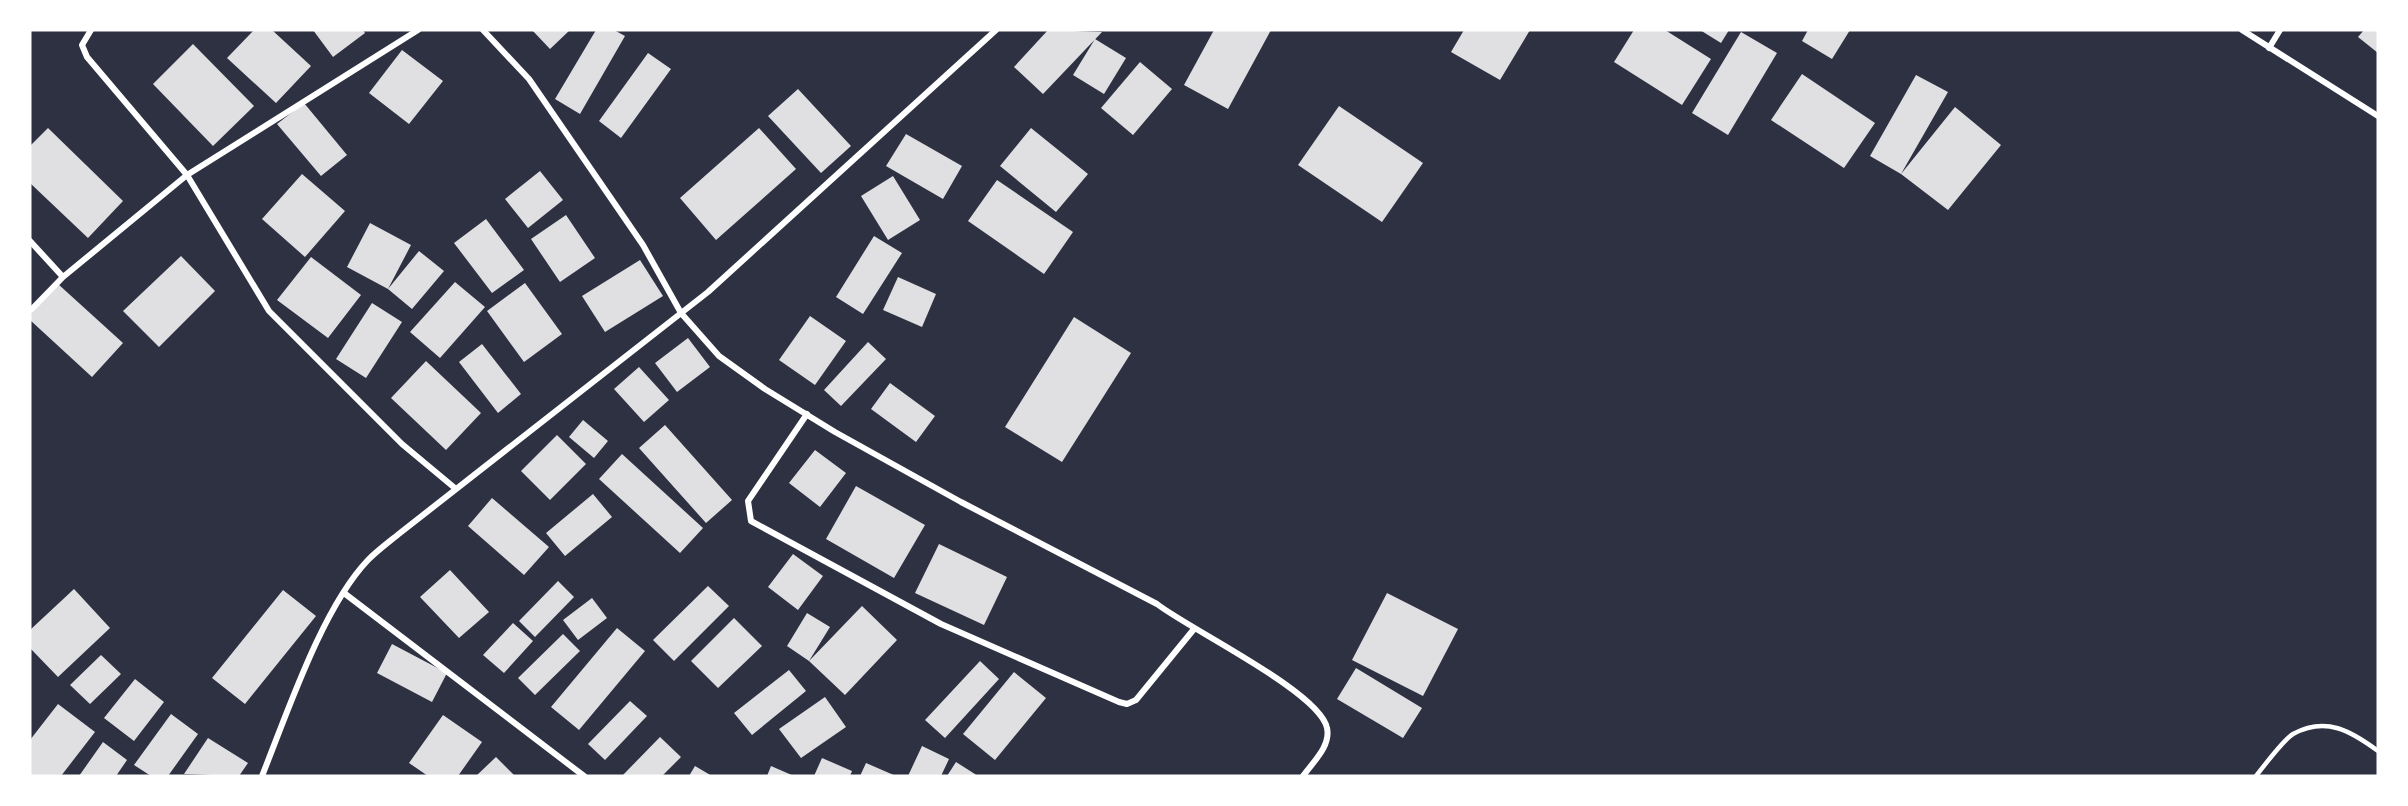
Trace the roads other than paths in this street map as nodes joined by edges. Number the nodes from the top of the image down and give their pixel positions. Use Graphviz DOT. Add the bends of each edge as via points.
graph roads {
  1 [pos="91,30"];
  2 [pos="418,30"];
  3 [pos="483,30"];
  4 [pos="996,30"];
  5 [pos="2242,30"];
  6 [pos="2280,30"];
  7 [pos="2269,48"];
  8 [pos="2378,116"];
  9 [pos="187,175"];
  10 [pos="30,241"];
  11 [pos="63,277"];
  12 [pos="30,311"];
  13 [pos="681,313"];
  14 [pos="807,414"];
  15 [pos="456,489"];
  16 [pos="344,593"];
  17 [pos="1194,629"];
  18 [pos="2378,751"];
  19 [pos="262,776"];
  20 [pos="584,776"];
  21 [pos="1303,776"];
  22 [pos="2256,776"];
  1 -- 9 [label="street" via="82,45 87,57"];
  2 -- 9 [label="street"];
  3 -- 13 [label="street" via="529,79 577,147 643,245"];
  4 -- 13 [label="street"];
  5 -- 7 [label="street"];
  6 -- 7 [label="street"];
  7 -- 8 [label="street"];
  9 -- 11 [label="street"];
  9 -- 15 [label="street" via="269,311 402,444"];
  10 -- 11 [label="street"];
  11 -- 12 [label="street"];
  13 -- 14 [label="street" via="718,356"];
  13 -- 15 [label="street"];
  14 -- 17 [label="street" via="961,502 1157,604"];
  14 -- 17 [label="street" via="748,501 751,521 941,624 1127,704 1136,700"];
  15 -- 16 [label="street" via="368,561"];
  16 -- 19 [label="street" via="304,673"];
  16 -- 20 [label="street"];
  17 -- 21 [label="street" via="1240,655 1304,699 1323,717 1328,729 1326,743"];
  18 -- 22 [label="lane" via="2351,731 2324,725 2292,735"];
}
